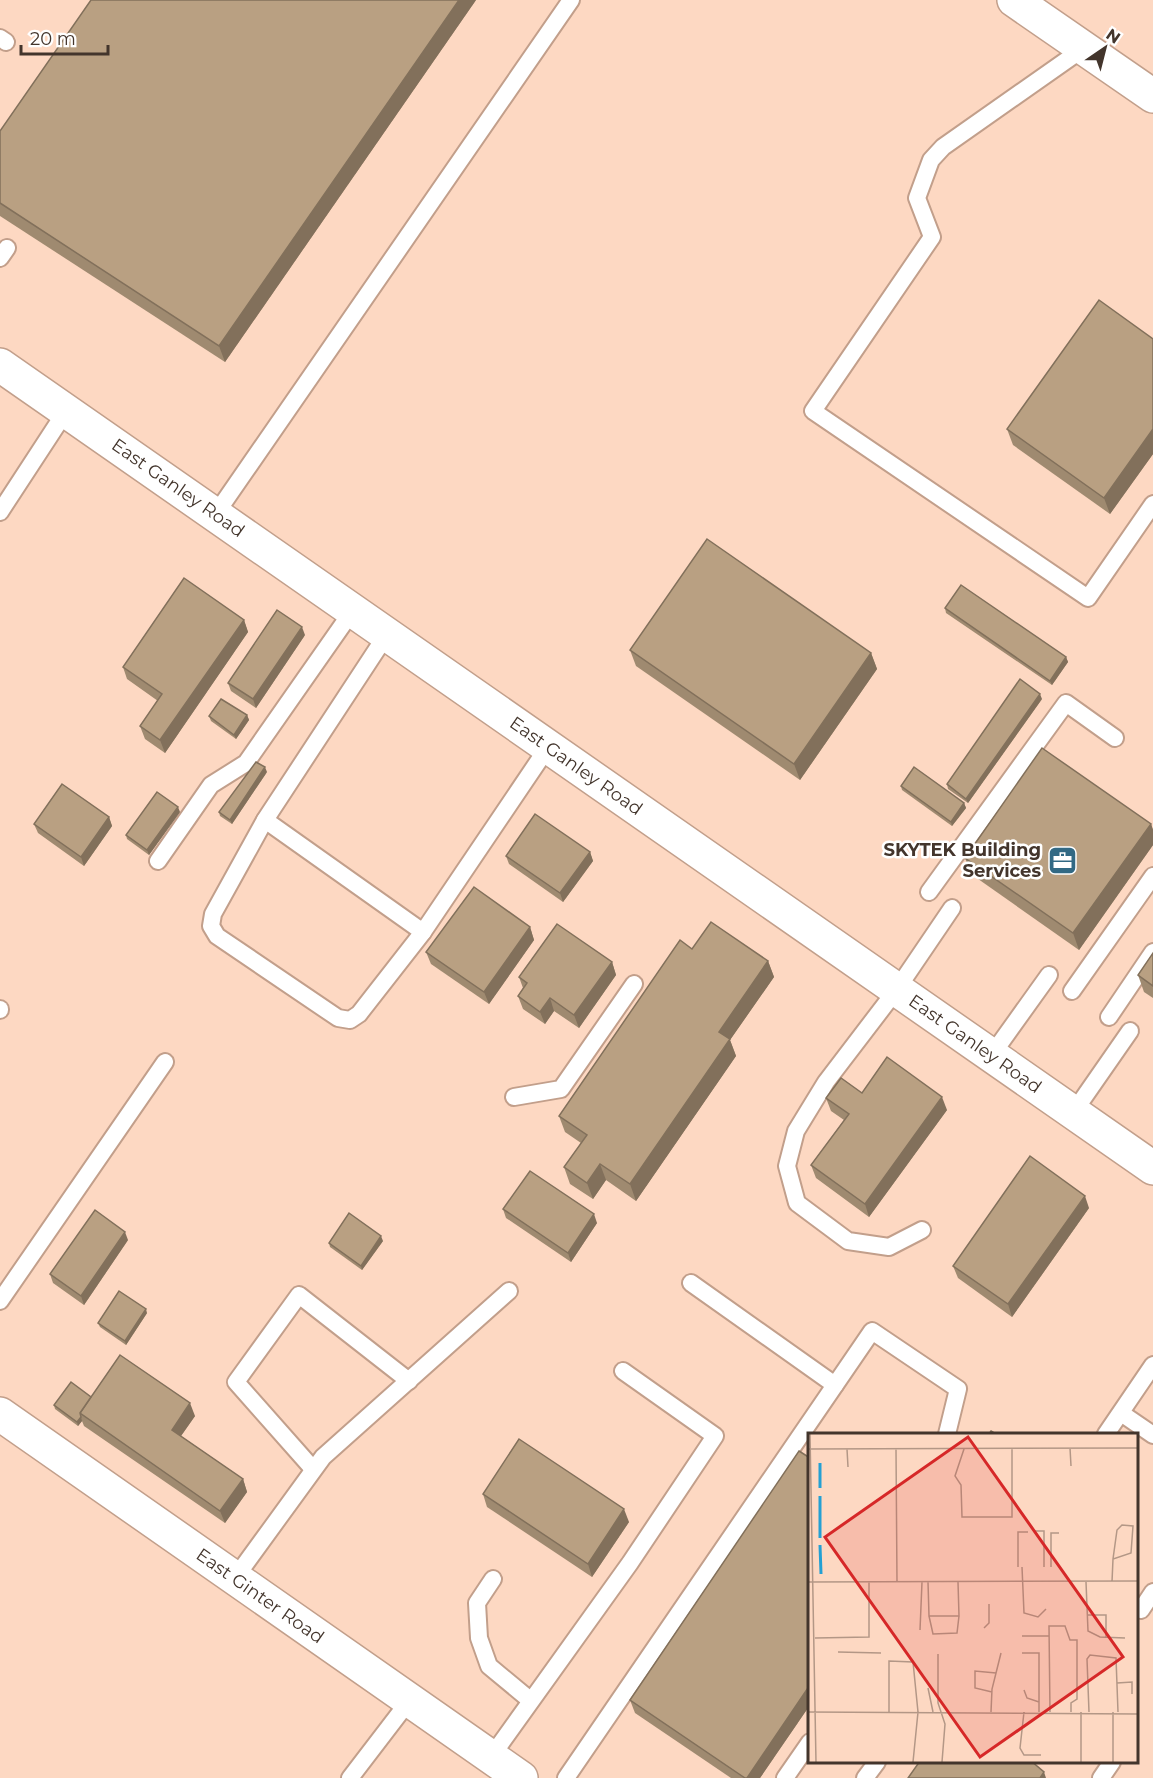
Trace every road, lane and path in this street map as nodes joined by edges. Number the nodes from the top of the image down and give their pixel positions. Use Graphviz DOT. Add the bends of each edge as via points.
graph roads {
  1 [pos="571,0"];
  2 [pos="1014,0"];
  3 [pos="1084,48"];
  4 [pos="1153,96"];
  5 [pos="0,364"];
  6 [pos="66,411"];
  7 [pos="1153,504"];
  8 [pos="0,512"];
  9 [pos="215,515"];
  10 [pos="353,610"];
  11 [pos="387,634"];
  12 [pos="1115,738"];
  13 [pos="548,747"];
  14 [pos="265,820"];
  15 [pos="158,861"];
  16 [pos="1153,876"];
  17 [pos="929,892"];
  18 [pos="952,908"];
  19 [pos="423,932"];
  20 [pos="1153,952"];
  21 [pos="1049,975"];
  22 [pos="634,984"];
  23 [pos="897,990"];
  24 [pos="1072,991"];
  25 [pos="1109,1017"];
  26 [pos="1130,1032"];
  27 [pos="991,1056"];
  28 [pos="165,1062"];
  29 [pos="514,1097"];
  30 [pos="1073,1113"];
  31 [pos="1153,1168"];
  32 [pos="922,1230"];
  33 [pos="690,1283"];
  34 [pos="509,1291"];
  35 [pos="0,1301"];
  36 [pos="1153,1365"];
  37 [pos="623,1371"];
  38 [pos="409,1381"];
  39 [pos="835,1385"];
  40 [pos="1121,1413"];
  41 [pos="0,1414"];
  42 [pos="947,1433"];
  43 [pos="1107,1433"];
  44 [pos="1153,1436"];
  45 [pos="313,1469"];
  46 [pos="235,1578"];
  47 [pos="493,1579"];
  48 [pos="1153,1592"];
  49 [pos="1143,1612"];
  50 [pos="530,1700"];
  51 [pos="410,1701"];
  52 [pos="808,1745"];
  53 [pos="491,1757"];
  54 [pos="876,1763"];
  55 [pos="1111,1763"];
  56 [pos="351,1778"];
  57 [pos="521,1778"];
  58 [pos="566,1778"];
  59 [pos="785,1778"];
  60 [pos="866,1778"];
  61 [pos="1101,1778"];
  1 -- 9 [label="lane"];
  2 -- 3 [label="street"];
  3 -- 4 [label="street"];
  3 -- 7 [label="lane" via="943,147 931,160 917,198 932,237 813,411 1088,598"];
  5 -- 6 [label="street, East Ganley Road"];
  6 -- 8 [label="lane"];
  6 -- 9 [label="street, East Ganley Road"];
  9 -- 10 [label="street, East Ganley Road"];
  10 -- 11 [label="street, East Ganley Road"];
  10 -- 15 [label="lane" via="246,763 211,785"];
  11 -- 13 [label="street, East Ganley Road"];
  11 -- 14 [label="lane"];
  12 -- 17 [label="lane" via="1066,703"];
  13 -- 19 [label="lane"];
  13 -- 23 [label="street, East Ganley Road"];
  14 -- 19 [label="lane"];
  14 -- 19 [label="lane" via="213,914 211,926 217,936 338,1018 350,1020 359,1014"];
  16 -- 24 [label="lane"];
  18 -- 23 [label="lane"];
  20 -- 25 [label="lane"];
  21 -- 27 [label="lane"];
  22 -- 29 [label="lane" via="561,1089"];
  23 -- 27 [label="street, East Ganley Road"];
  23 -- 32 [label="lane" via="826,1082 796,1131 786,1166 797,1203 848,1241 889,1246"];
  26 -- 30 [label="lane"];
  27 -- 30 [label="street, East Ganley Road"];
  28 -- 35 [label="lane"];
  30 -- 31 [label="street, East Ganley Road"];
  33 -- 39 [label="lane"];
  34 -- 38 [label="lane"];
  36 -- 40 [label="lane"];
  37 -- 50 [label="lane" via="716,1437"];
  38 -- 45 [label="lane"];
  38 -- 45 [label="lane" via="299,1295 236,1382"];
  39 -- 42 [label="lane" via="872,1331 958,1389"];
  39 -- 58 [label="lane"];
  40 -- 43 [label="lane"];
  40 -- 44 [label="lane"];
  41 -- 46 [label="street, East Ginter Road"];
  45 -- 46 [label="lane"];
  46 -- 51 [label="street, East Ginter Road"];
  47 -- 50 [label="lane" via="477,1603 479,1638 489,1666"];
  48 -- 49 [label="lane"];
  50 -- 53 [label="lane"];
  51 -- 53 [label="street, East Ginter Road"];
  51 -- 56 [label="lane"];
  52 -- 59 [label="lane"];
  53 -- 57 [label="street, East Ginter Road"];
  54 -- 60 [label="lane"];
  55 -- 61 [label="lane"];
}
